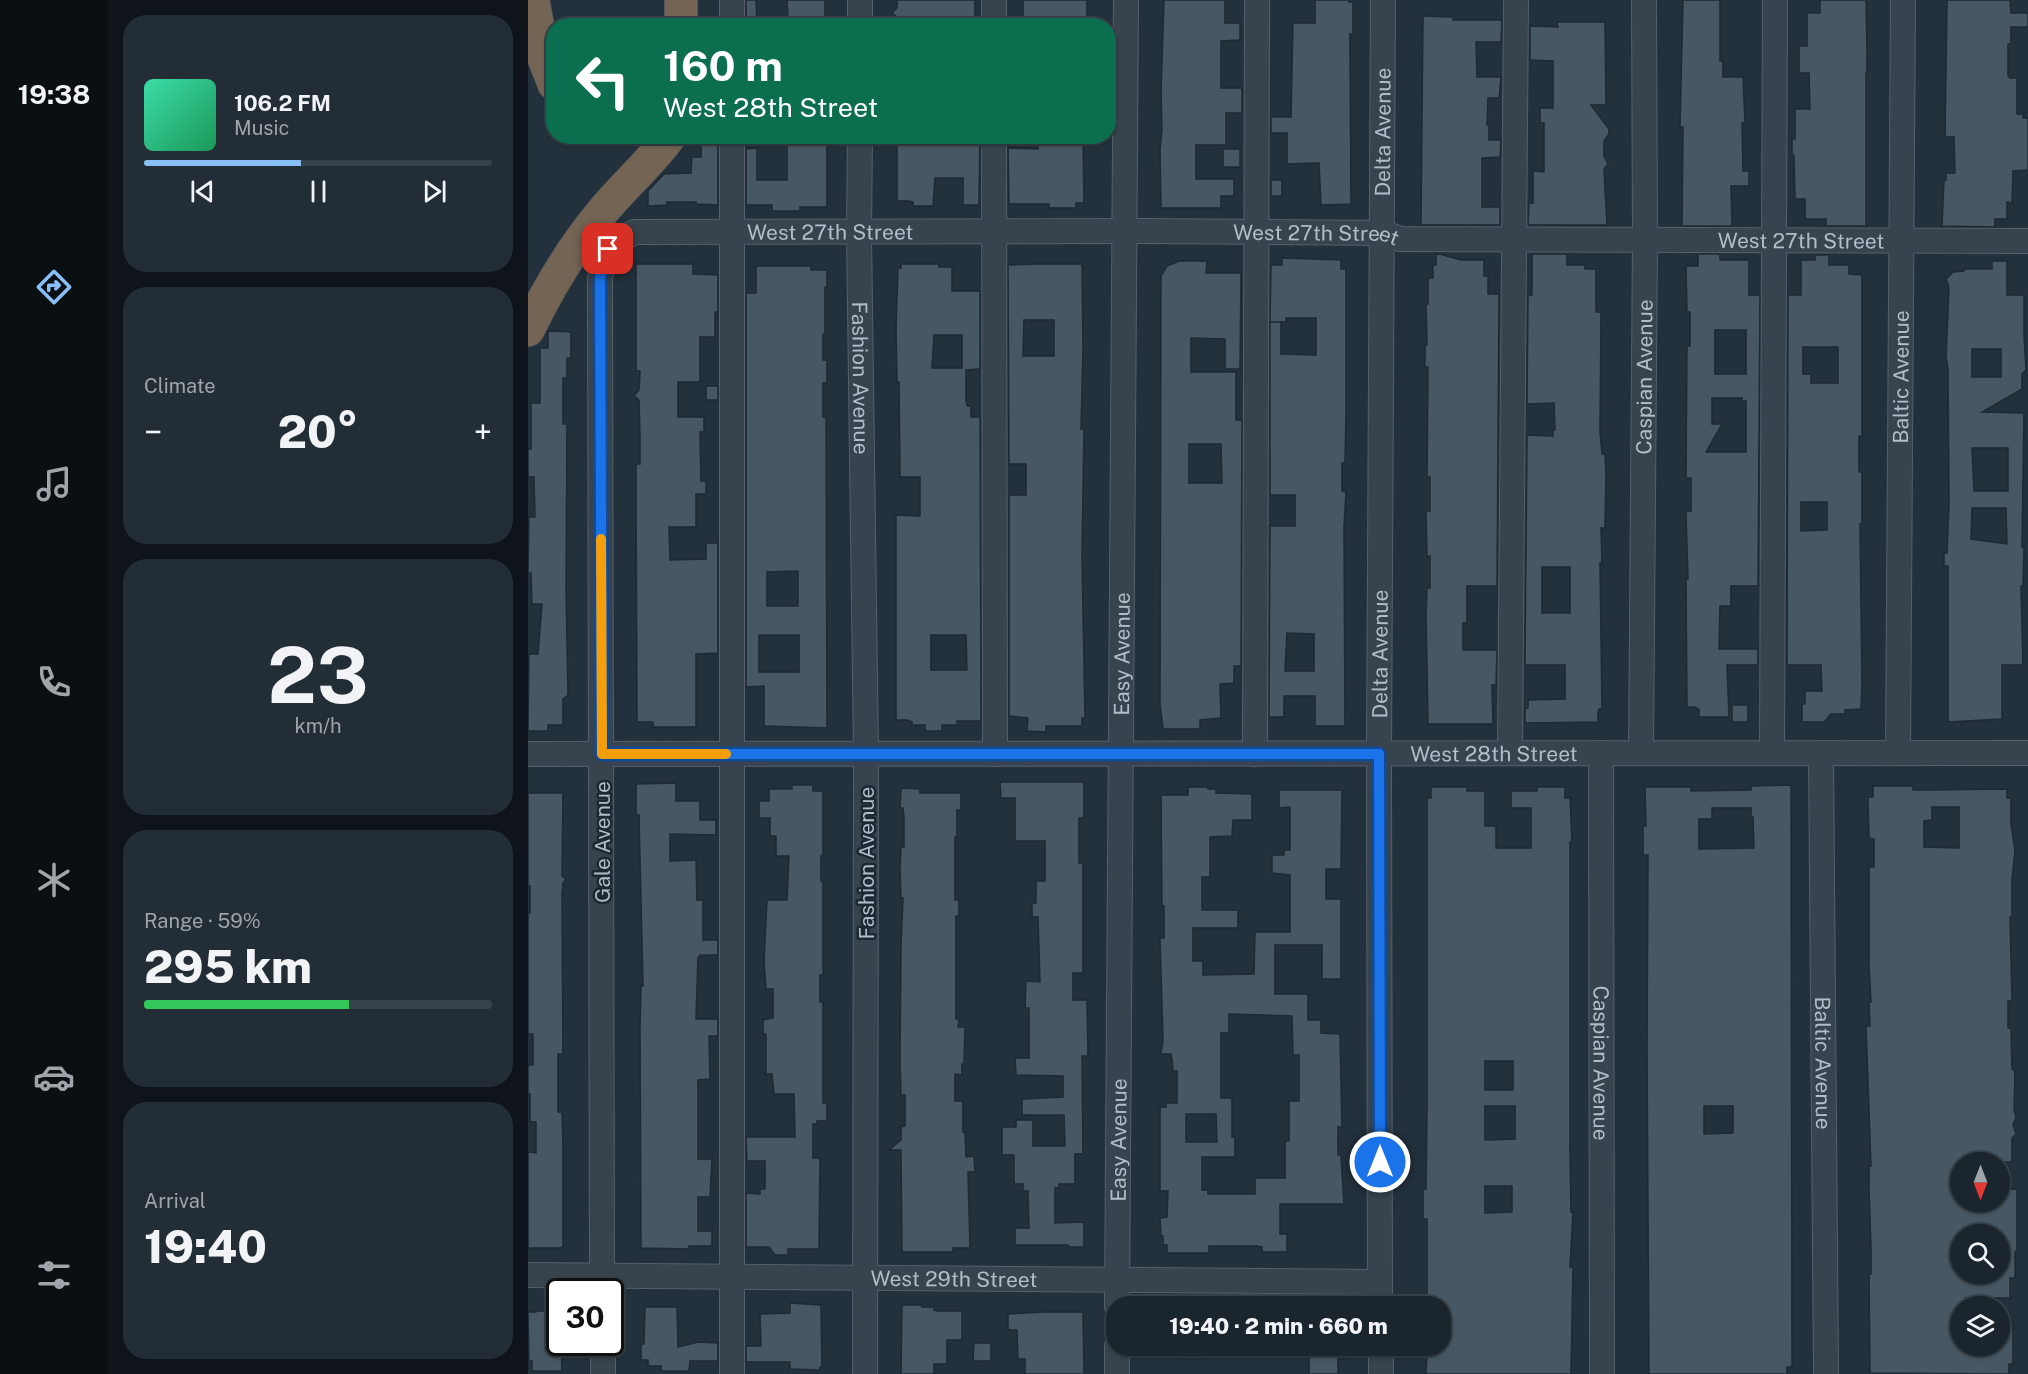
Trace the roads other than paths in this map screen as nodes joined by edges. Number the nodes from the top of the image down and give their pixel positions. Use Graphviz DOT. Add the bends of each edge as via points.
graph roads {
  1 [pos="533,0"];
  2 [pos="681,0"];
  3 [pos="697,0"];
  4 [pos="732,0"];
  5 [pos="861,0"];
  6 [pos="994,0"];
  7 [pos="1126,0"];
  8 [pos="1257,0"];
  9 [pos="1383,0"];
  10 [pos="1516,0"];
  11 [pos="1644,0"];
  12 [pos="1774,0"];
  13 [pos="1903,0"];
  14 [pos="681,18"];
  15 [pos="697,18"];
  16 [pos="732,18"];
  17 [pos="860,18"];
  18 [pos="994,18"];
  19 [pos="546,64"];
  20 [pos="663,144"];
  21 [pos="732,144"];
  22 [pos="860,144"];
  23 [pos="994,144"];
  24 [pos="994,231"];
  25 [pos="1125,231"];
  26 [pos="859,232"];
  27 [pos="1256,232"];
  28 [pos="732,233"];
  29 [pos="1384,233"];
  30 [pos="1645,239"];
  31 [pos="1514,240"];
  32 [pos="1774,240"];
  33 [pos="1900,240"];
  34 [pos="2028,241"];
  35 [pos="608,249"];
  36 [pos="528,330"];
  37 [pos="1510,753"];
  38 [pos="1601,753"];
  39 [pos="1641,753"];
  40 [pos="1772,753"];
  41 [pos="1821,753"];
  42 [pos="1898,753"];
  43 [pos="2028,753"];
  44 [pos="528,754"];
  45 [pos="602,754"];
  46 [pos="732,754"];
  47 [pos="866,754"];
  48 [pos="995,754"];
  49 [pos="1120,754"];
  50 [pos="1255,754"];
  51 [pos="1379,754"];
  52 [pos="528,1275"];
  53 [pos="732,1276"];
  54 [pos="865,1277"];
  55 [pos="556,1278"];
  56 [pos="602,1278"];
  57 [pos="1117,1280"];
  58 [pos="624,1282"];
  59 [pos="1380,1282"];
  60 [pos="1117,1296"];
  61 [pos="1380,1296"];
  62 [pos="603,1356"];
  63 [pos="1117,1356"];
  64 [pos="1381,1356"];
  65 [pos="603,1374"];
  66 [pos="732,1374"];
  67 [pos="865,1374"];
  68 [pos="1117,1374"];
  69 [pos="1381,1374"];
  70 [pos="1602,1374"];
  71 [pos="1826,1374"];
  1 -- 19 [label="highway"];
  2 -- 14 [label="highway"];
  3 -- 15 [label="highway"];
  4 -- 16 [label="street"];
  5 -- 17 [label="street"];
  6 -- 18 [label="street"];
  7 -- 25 [label="street, Easy Avenue"];
  8 -- 27 [label="street"];
  9 -- 29 [label="street, Delta Avenue"];
  10 -- 31 [label="street"];
  11 -- 30 [label="street, Caspian Avenue"];
  12 -- 32 [label="street"];
  13 -- 33 [label="street, Baltic Avenue"];
  20 -- 36 [label="highway" via="575,247"];
  21 -- 28 [label="street"];
  22 -- 26 [label="street, Fashion Avenue"];
  23 -- 24 [label="street"];
  24 -- 25 [label="street, West 27th Street"];
  24 -- 26 [label="street, West 27th Street"];
  24 -- 48 [label="street"];
  25 -- 27 [label="street, West 27th Street"];
  25 -- 49 [label="street, Easy Avenue"];
  26 -- 28 [label="street, West 27th Street"];
  26 -- 47 [label="street, Fashion Avenue"];
  27 -- 29 [label="street, West 27th Street"];
  27 -- 50 [label="street"];
  28 -- 35 [label="street, West 27th Street" via="634,232"];
  28 -- 46 [label="street"];
  29 -- 31 [label="street, West 27th Street" via="1400,239"];
  29 -- 51 [label="street, Delta Avenue"];
  30 -- 31 [label="street, West 27th Street"];
  30 -- 32 [label="street, West 27th Street"];
  30 -- 39 [label="street, Caspian Avenue"];
  31 -- 37 [label="street"];
  32 -- 33 [label="street, West 27th Street"];
  32 -- 40 [label="street"];
  33 -- 34 [label="street, West 27th Street"];
  33 -- 42 [label="street, Baltic Avenue"];
  35 -- 45 [label="street, Gale Avenue" via="600,278"];
  37 -- 38 [label="street, West 28th Street"];
  37 -- 51 [label="street, West 28th Street"];
  38 -- 39 [label="street, West 28th Street"];
  38 -- 70 [label="street, Caspian Avenue"];
  39 -- 40 [label="street, West 28th Street"];
  40 -- 41 [label="street, West 28th Street"];
  41 -- 42 [label="street, West 28th Street"];
  41 -- 71 [label="street, Baltic Avenue"];
  42 -- 43 [label="street, West 28th Street"];
  44 -- 45 [label="street, West 28th Street"];
  45 -- 46 [label="street, West 28th Street"];
  45 -- 56 [label="street, Gale Avenue"];
  46 -- 47 [label="street, West 28th Street"];
  46 -- 53 [label="street"];
  47 -- 48 [label="street, West 28th Street"];
  47 -- 54 [label="street, Fashion Avenue"];
  48 -- 49 [label="street, West 28th Street"];
  49 -- 50 [label="street, West 28th Street"];
  49 -- 57 [label="street, Easy Avenue"];
  50 -- 51 [label="street, West 28th Street"];
  51 -- 59 [label="street, Delta Avenue"];
  52 -- 55 [label="street, West 29th Street"];
  53 -- 54 [label="street, West 29th Street"];
  53 -- 58 [label="street, West 29th Street"];
  53 -- 66 [label="street"];
  54 -- 57 [label="street, West 29th Street"];
  54 -- 67 [label="street, Fashion Avenue"];
  57 -- 59 [label="street, West 29th Street"];
  57 -- 60 [label="street, Easy Avenue"];
  59 -- 61 [label="street, Delta Avenue"];
  62 -- 65 [label="street"];
  63 -- 68 [label="street"];
  64 -- 69 [label="street"];
}
